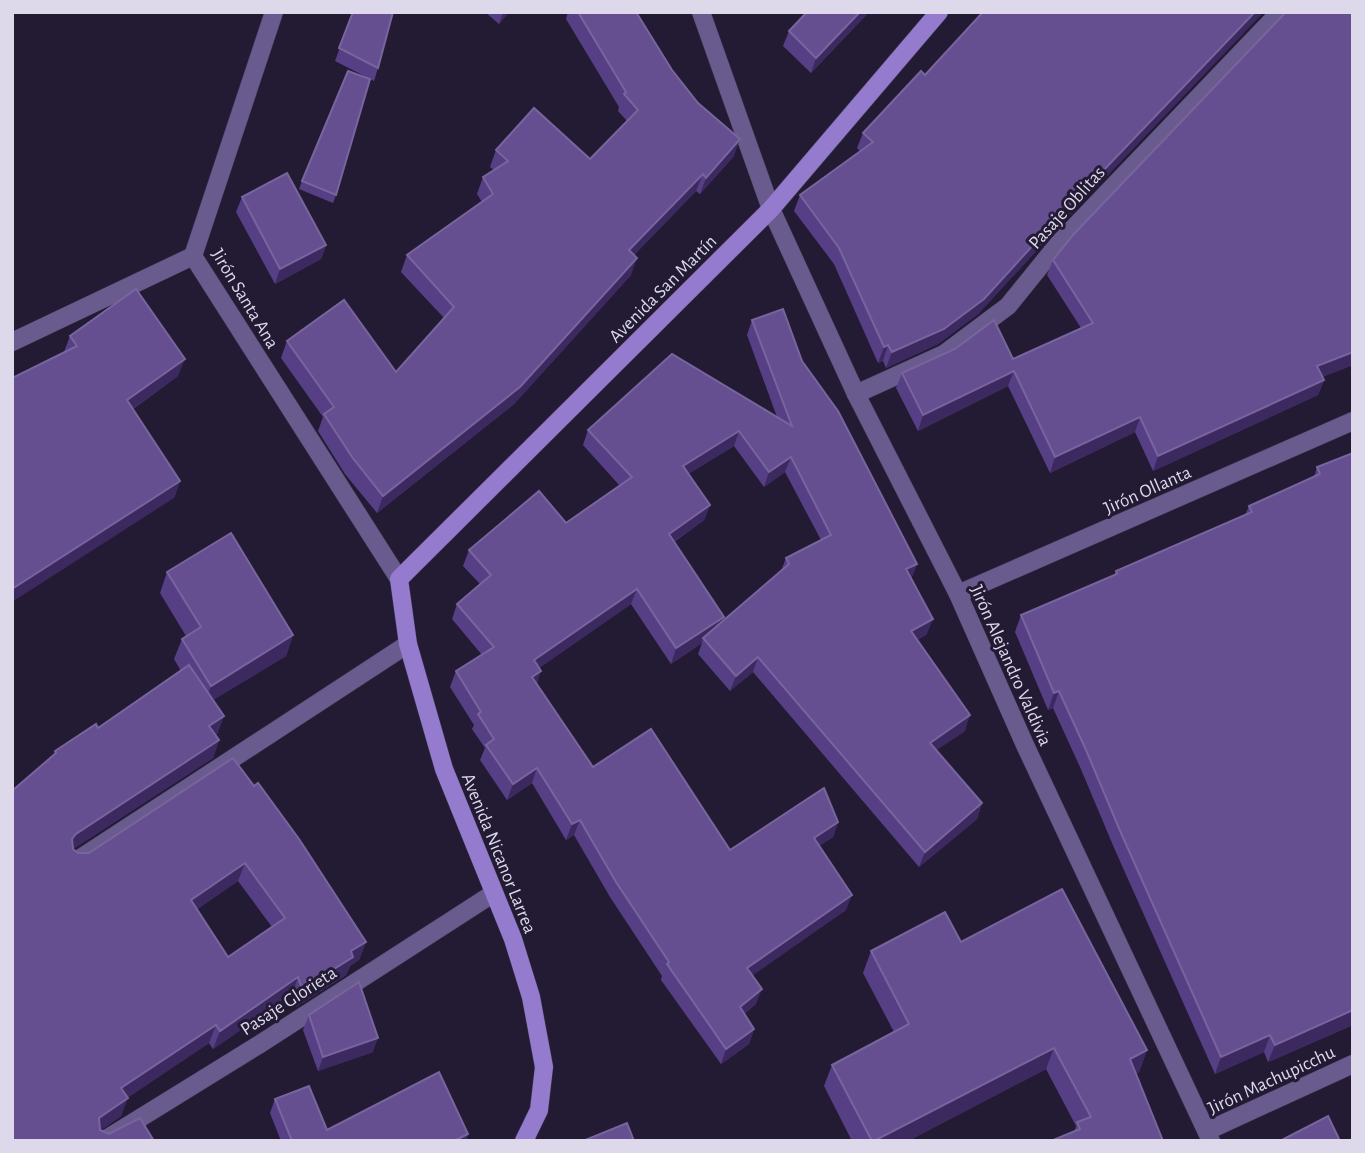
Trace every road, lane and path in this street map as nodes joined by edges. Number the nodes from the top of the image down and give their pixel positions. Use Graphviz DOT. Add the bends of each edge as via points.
graph roads {
  1 [pos="274,12"];
  2 [pos="701,12"];
  3 [pos="939,12"];
  4 [pos="1280,12"];
  5 [pos="771,209"];
  6 [pos="193,256"];
  7 [pos="12,342"];
  8 [pos="856,394"];
  9 [pos="1351,428"];
  10 [pos="399,579"];
  11 [pos="958,594"];
  12 [pos="408,644"];
  13 [pos="76,861"];
  14 [pos="494,893"];
  15 [pos="1353,1064"];
  16 [pos="1209,1136"];
  17 [pos="103,1141"];
  18 [pos="524,1141"];
  1 -- 6 [label="street, Jirón Santa Ana"];
  2 -- 5 [label="street, Jirón Alejandro Valdivia"];
  3 -- 5 [label="main road, Avenida San Martín"];
  4 -- 8 [label="street, Pasaje Oblitas" via="1059,243 1008,306 944,354"];
  5 -- 8 [label="street, Jirón Alejandro Valdivia"];
  5 -- 10 [label="main road, Avenida San Martín"];
  6 -- 7 [label="street"];
  6 -- 10 [label="street, Jirón Santa Ana"];
  8 -- 11 [label="street, Jirón Alejandro Valdivia"];
  9 -- 11 [label="street, Jirón Ollanta"];
  10 -- 12 [label="main road, Avenida Nicanor Larrea"];
  11 -- 16 [label="street, Jirón Alejandro Valdivia"];
  12 -- 13 [label="street"];
  12 -- 14 [label="main road, Avenida Nicanor Larrea" via="444,769"];
  14 -- 17 [label="street, Pasaje Glorieta"];
  14 -- 18 [label="main road, Avenida Nicanor Larrea" via="531,997 544,1067 539,1110"];
  15 -- 16 [label="street, Jirón Machupicchu"];
}
